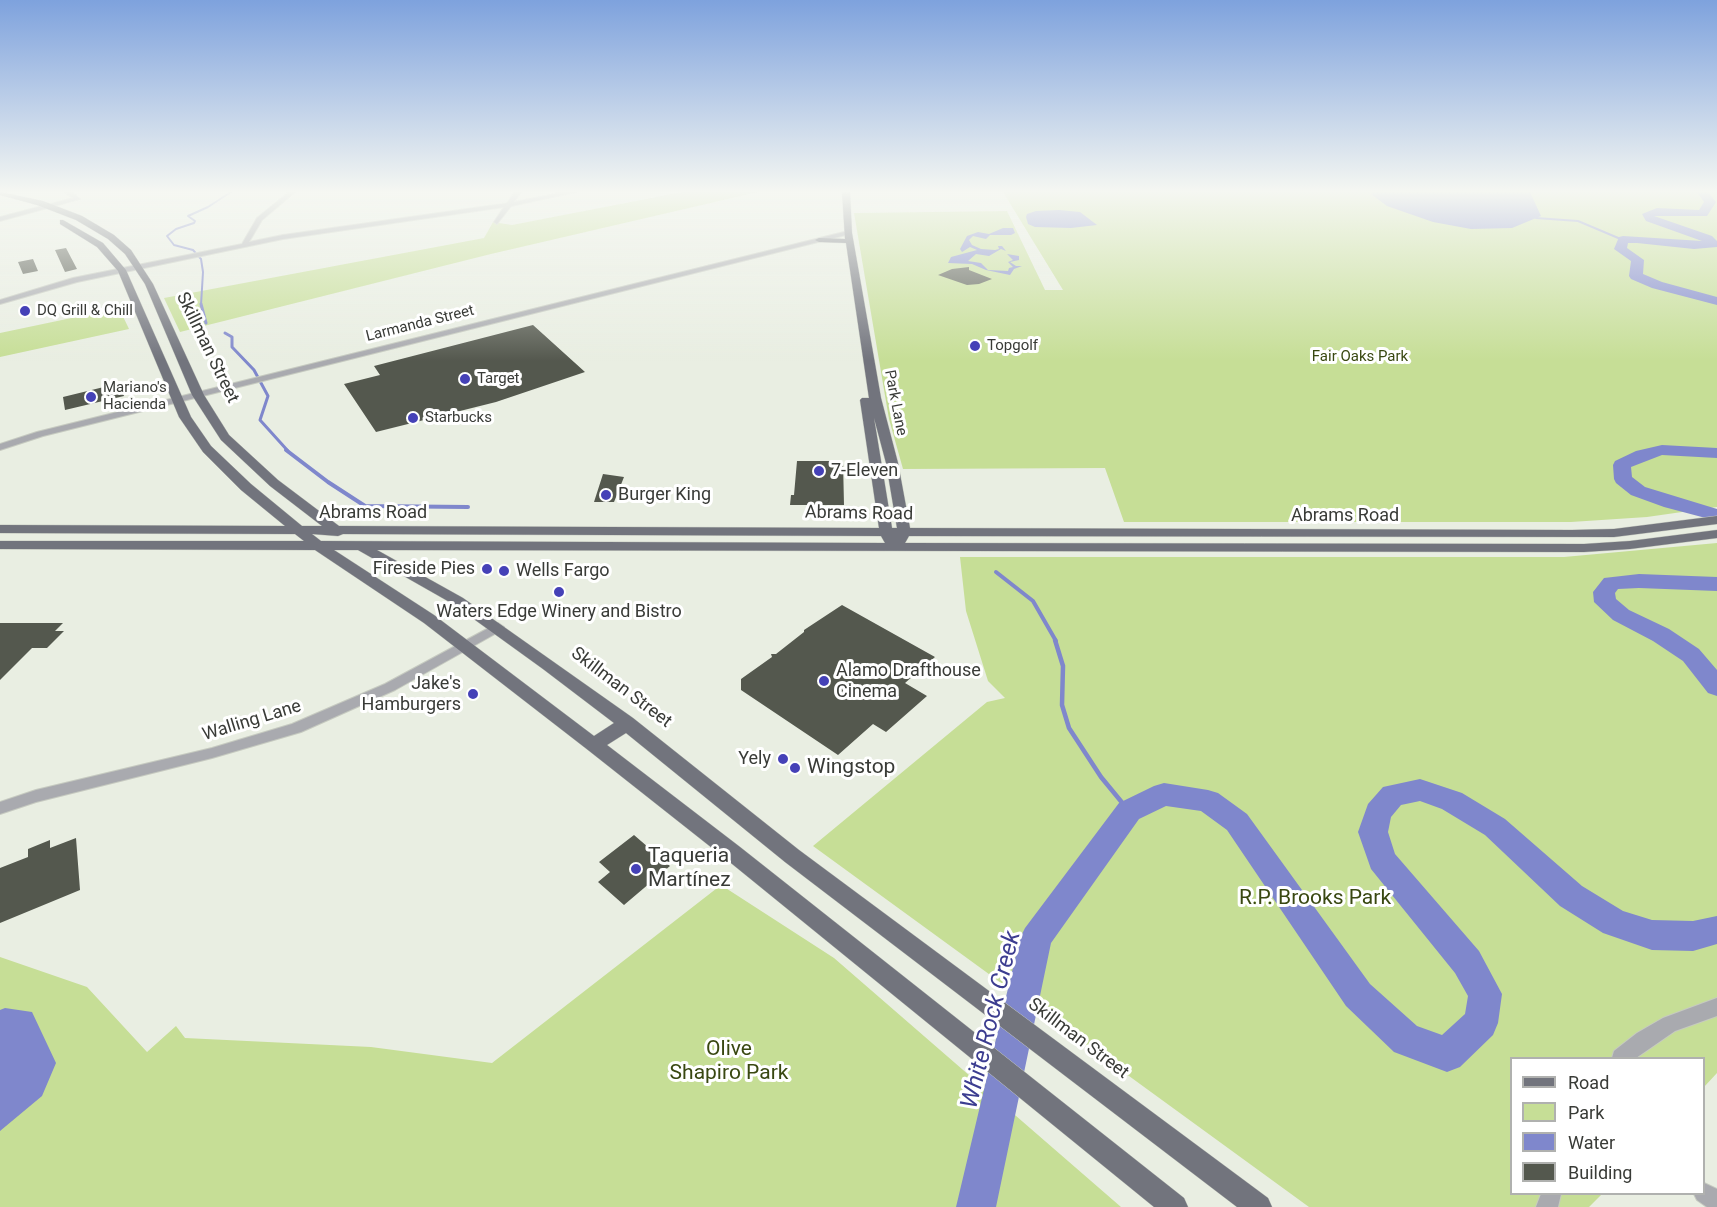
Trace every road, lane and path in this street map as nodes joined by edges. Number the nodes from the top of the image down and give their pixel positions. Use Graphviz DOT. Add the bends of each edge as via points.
graph roads {
  1 [pos="105,248"];
  2 [pos="124,248"];
  3 [pos="222,248"];
  4 [pos="786,248"];
  5 [pos="846,248"];
  6 [pos="846,248"];
  7 [pos="139,266"];
  8 [pos="122,270"];
  9 [pos="0,302"];
  10 [pos="198,395"];
  11 [pos="177,400"];
  12 [pos="0,447"];
  13 [pos="1717,520"];
  14 [pos="0,529"];
  15 [pos="96,529"];
  16 [pos="299,531"];
  17 [pos="336,531"];
  18 [pos="647,531"];
  19 [pos="886,532"];
  20 [pos="904,532"];
  21 [pos="1717,534"];
  22 [pos="1090,540"];
  23 [pos="79,544"];
  24 [pos="0,545"];
  25 [pos="317,545"];
  26 [pos="361,546"];
  27 [pos="429,546"];
  28 [pos="643,546"];
  29 [pos="895,546"];
  30 [pos="416,579"];
  31 [pos="498,627"];
  32 [pos="466,646"];
  33 [pos="627,723"];
  34 [pos="594,745"];
  35 [pos="0,808"];
  36 [pos="1717,1007"];
  37 [pos="1624,1057"];
  38 [pos="1175,1207"];
  39 [pos="1259,1207"];
  1 -- 8 [label="main road"];
  2 -- 7 [label="main road, Skillman Street"];
  3 -- 7 [label="street"];
  4 -- 10 [label="street, Larmanda Street"];
  5 -- 19 [label="main road, Park Lane"];
  6 -- 20 [label="main road, Park Lane"];
  7 -- 8 [label="street"];
  7 -- 10 [label="main road, Skillman Street"];
  8 -- 9 [label="street"];
  8 -- 11 [label="main road"];
  10 -- 11 [label="street, Larmanda Street"];
  10 -- 17 [label="main road, Skillman Street" via="225,437 245,458"];
  11 -- 12 [label="street, Larmanda Street"];
  11 -- 16 [label="main road" via="207,449"];
  13 -- 22 [label="main road, Abrams Road" via="1614,533"];
  14 -- 15 [label="main road, Abrams Road"];
  15 -- 16 [label="main road, Abrams Road"];
  15 -- 23 [label="main road"];
  16 -- 17 [label="main road, Abrams Road"];
  16 -- 25 [label="main road"];
  17 -- 18 [label="main road, Abrams Road"];
  17 -- 26 [label="main road, Skillman Street"];
  18 -- 19 [label="main road, Abrams Road"];
  18 -- 28 [label="main road"];
  19 -- 20 [label="main road, Abrams Road"];
  19 -- 29 [label="main road, Park Lane"];
  20 -- 22 [label="main road, Abrams Road"];
  20 -- 29 [label="main road"];
  21 -- 22 [label="main road, Abrams Road" via="1584,548"];
  22 -- 29 [label="main road, Abrams Road"];
  23 -- 24 [label="main road, Abrams Road"];
  23 -- 25 [label="main road, Abrams Road"];
  25 -- 26 [label="main road, Abrams Road"];
  25 -- 32 [label="main road"];
  26 -- 27 [label="main road, Abrams Road"];
  26 -- 30 [label="main road, Skillman Street"];
  27 -- 28 [label="main road, Abrams Road"];
  27 -- 30 [label="main road" via="410,557"];
  28 -- 29 [label="main road, Abrams Road"];
  30 -- 31 [label="main road, Skillman Street"];
  31 -- 32 [label="street, Walling Lane"];
  31 -- 33 [label="main road, Skillman Street"];
  32 -- 34 [label="main road"];
  32 -- 35 [label="street, Walling Lane" via="390,687 296,728"];
  33 -- 34 [label="main road"];
  33 -- 39 [label="main road, Skillman Street" via="792,856"];
  34 -- 38 [label="main road"];
  36 -- 37 [label="street" via="1670,1024"];
}
